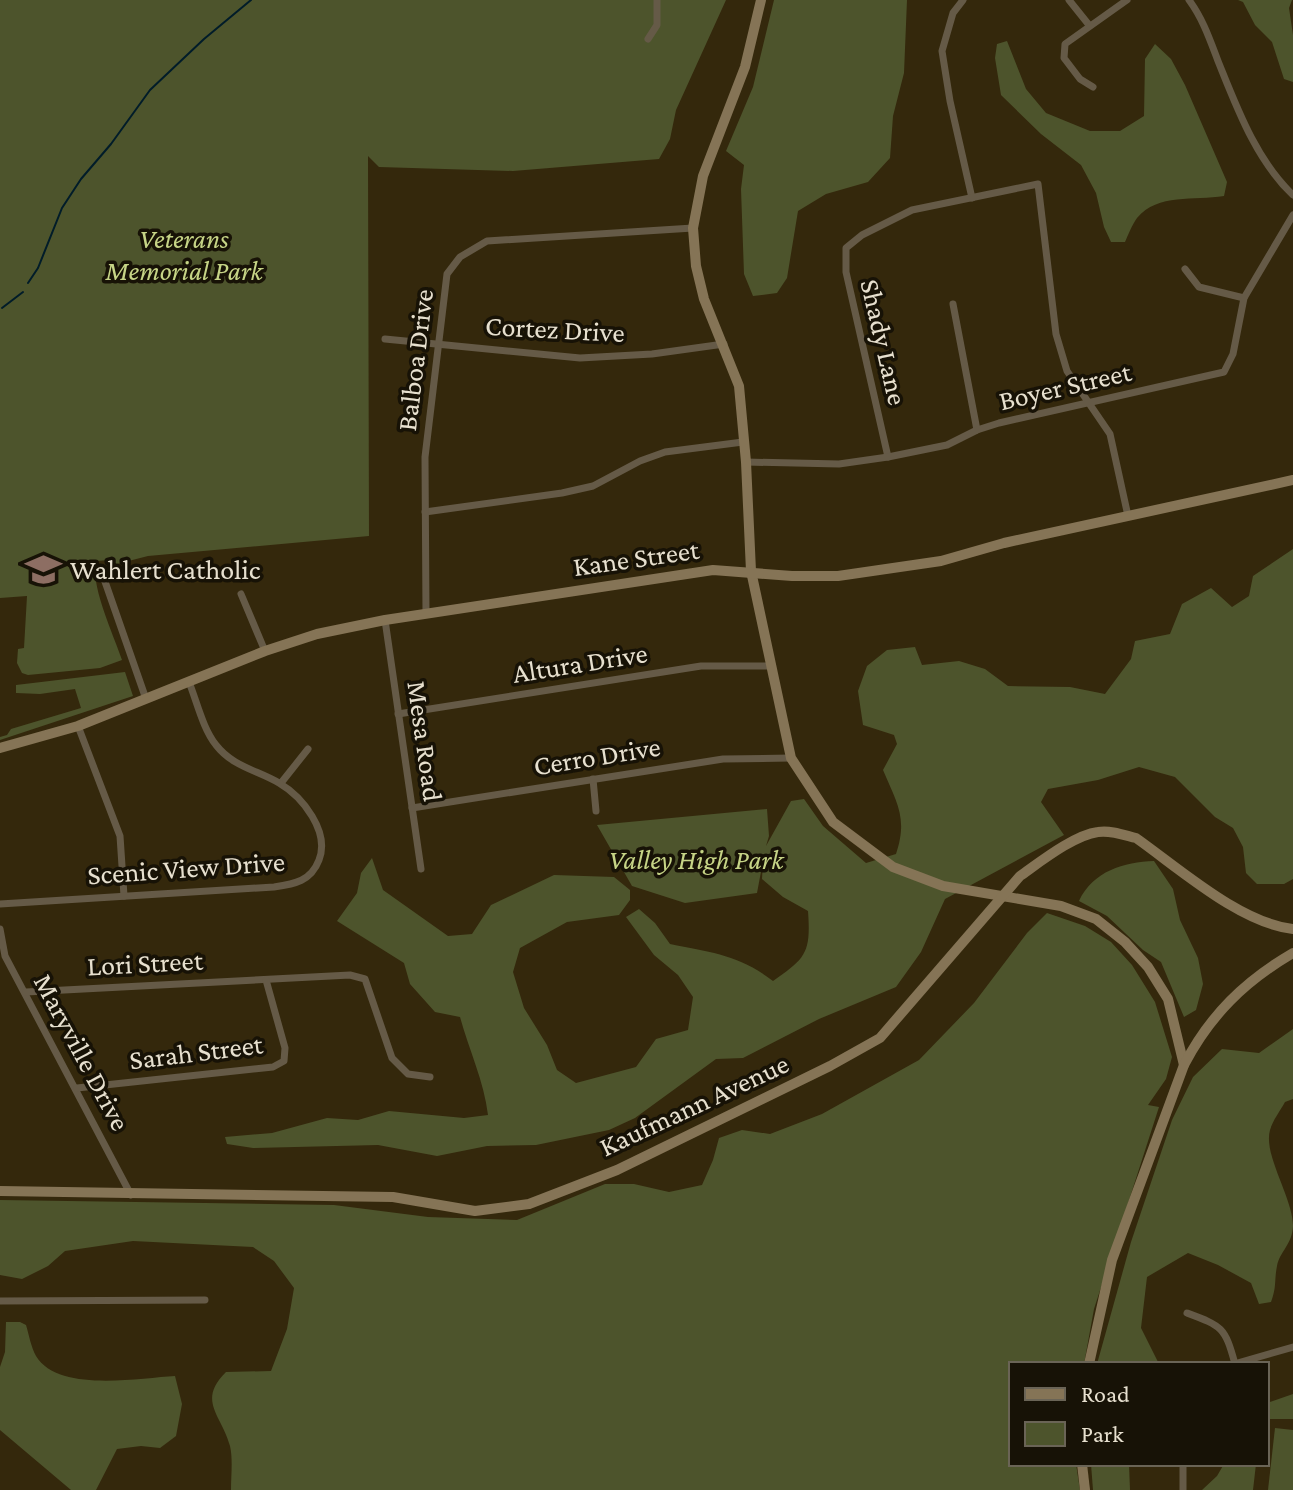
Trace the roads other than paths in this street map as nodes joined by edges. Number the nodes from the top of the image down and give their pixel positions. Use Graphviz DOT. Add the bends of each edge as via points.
graph roads {
  1 [pos="657,0"];
  2 [pos="761,0"];
  3 [pos="963,0"];
  4 [pos="1069,0"];
  5 [pos="1127,0"];
  6 [pos="1189,0"];
  7 [pos="1089,25"];
  8 [pos="648,39"];
  9 [pos="1093,87"];
  10 [pos="1293,195"];
  11 [pos="972,198"];
  12 [pos="1293,215"];
  13 [pos="693,228"];
  14 [pos="1185,269"];
  15 [pos="1244,298"];
  16 [pos="953,304"];
  17 [pos="385,339"];
  18 [pos="440,343"];
  19 [pos="724,344"];
  20 [pos="1090,404"];
  21 [pos="977,430"];
  22 [pos="743,442"];
  23 [pos="888,457"];
  24 [pos="746,462"];
  25 [pos="1293,480"];
  26 [pos="425,512"];
  27 [pos="1128,516"];
  28 [pos="751,571"];
  29 [pos="102,573"];
  30 [pos="241,594"];
  31 [pos="426,614"];
  32 [pos="385,620"];
  33 [pos="265,651"];
  34 [pos="770,666"];
  35 [pos="189,682"];
  36 [pos="146,699"];
  37 [pos="398,714"];
  38 [pos="78,726"];
  39 [pos="0,748"];
  40 [pos="308,749"];
  41 [pos="791,758"];
  42 [pos="593,779"];
  43 [pos="281,783"];
  44 [pos="412,808"];
  45 [pos="596,811"];
  46 [pos="421,869"];
  47 [pos="124,896"];
  48 [pos="1004,896"];
  49 [pos="0,904"];
  50 [pos="0,929"];
  51 [pos="1293,929"];
  52 [pos="1293,953"];
  53 [pos="266,980"];
  54 [pos="26,992"];
  55 [pos="1184,1065"];
  56 [pos="430,1077"];
  57 [pos="77,1088"];
  58 [pos="0,1191"];
  59 [pos="131,1195"];
  60 [pos="205,1300"];
  61 [pos="0,1301"];
  62 [pos="1187,1313"];
  63 [pos="1293,1347"];
  64 [pos="1089,1362"];
  65 [pos="1234,1362"];
  66 [pos="1241,1362"];
  67 [pos="1082,1466"];
  68 [pos="1183,1466"];
  69 [pos="1085,1490"];
  70 [pos="1183,1490"];
  1 -- 8 [label="street" via="657,25"];
  2 -- 13 [label="street" via="745,67 703,176"];
  3 -- 11 [label="street" via="953,13 942,51"];
  4 -- 7 [label="street"];
  5 -- 7 [label="street"];
  6 -- 10 [label="street" via="1264,160"];
  7 -- 9 [label="street" via="1065,44 1064,58"];
  11 -- 20 [label="street, Shady Lane" via="1038,184 1056,334 1067,371"];
  11 -- 23 [label="street, Shady Lane" via="912,210 846,248 846,272"];
  12 -- 15 [label="street, Boyer Street"];
  13 -- 18 [label="street, Balboa Drive" via="487,241 460,257 447,274"];
  13 -- 19 [label="street" via="704,299"];
  14 -- 15 [label="street" via="1199,287"];
  15 -- 20 [label="street, Boyer Street" via="1224,372"];
  16 -- 21 [label="street"];
  17 -- 18 [label="street, Cortez Drive"];
  18 -- 19 [label="street, Cortez Drive" via="580,358"];
  18 -- 26 [label="street, Balboa Drive" via="425,457"];
  19 -- 22 [label="street" via="739,386"];
  20 -- 21 [label="street, Boyer Street"];
  20 -- 27 [label="street" via="1110,434"];
  21 -- 23 [label="street, Boyer Street" via="947,445"];
  22 -- 24 [label="street"];
  22 -- 26 [label="street" via="665,452 593,486 562,493"];
  23 -- 24 [label="street, Boyer Street" via="839,464"];
  24 -- 28 [label="street"];
  25 -- 27 [label="street, Kane Street"];
  26 -- 31 [label="street, Balboa Drive"];
  27 -- 28 [label="street, Kane Street" via="929,563 838,576"];
  28 -- 31 [label="street, Kane Street" via="713,570"];
  28 -- 34 [label="street"];
  29 -- 36 [label="street"];
  30 -- 33 [label="street"];
  31 -- 32 [label="street, Kane Street"];
  32 -- 33 [label="street, Kane Street"];
  32 -- 37 [label="street, Mesa Road"];
  33 -- 35 [label="street, Kane Street"];
  34 -- 37 [label="street, Altura Drive" via="701,666"];
  34 -- 41 [label="street"];
  35 -- 36 [label="street, Kane Street"];
  35 -- 43 [label="street, Scenic View Drive" via="214,744 233,762"];
  36 -- 38 [label="street, Kane Street"];
  37 -- 44 [label="street, Mesa Road"];
  38 -- 39 [label="street, Kane Street"];
  38 -- 47 [label="street" via="120,836"];
  40 -- 43 [label="street"];
  41 -- 42 [label="street, Cerro Drive" via="723,759"];
  41 -- 48 [label="street" via="833,822 893,867 943,886"];
  42 -- 44 [label="street, Cerro Drive"];
  42 -- 45 [label="street"];
  43 -- 47 [label="street, Scenic View Drive" via="306,806 319,831 322,853 314,871 298,883"];
  44 -- 46 [label="street, Mesa Road"];
  47 -- 49 [label="street, Scenic View Drive"];
  48 -- 51 [label="street, Kaufmann Avenue" via="1020,876 1055,853 1098,832 1117,832 1136,838 1243,914"];
  48 -- 55 [label="street" via="1061,906 1096,919 1125,942 1168,999"];
  48 -- 59 [label="street, Kaufmann Avenue" via="880,1038 617,1170 529,1204 475,1211 393,1197"];
  50 -- 54 [label="street, Maryville Drive" via="5,956"];
  52 -- 55 [label="street" via="1221,1008"];
  53 -- 54 [label="street, Lori Street"];
  53 -- 56 [label="street, Lori Street" via="350,975 365,979 392,1058 408,1074"];
  53 -- 57 [label="street, Sarah Street" via="284,1061 273,1067"];
  54 -- 57 [label="street, Maryville Drive"];
  55 -- 64 [label="street" via="1112,1260"];
  57 -- 59 [label="street, Maryville Drive"];
  58 -- 59 [label="street, Kaufmann Avenue"];
  60 -- 61 [label="street"];
  62 -- 65 [label="street" via="1214,1323 1228,1336"];
  63 -- 66 [label="street"];
  67 -- 69 [label="street"];
  68 -- 70 [label="street"];
}
